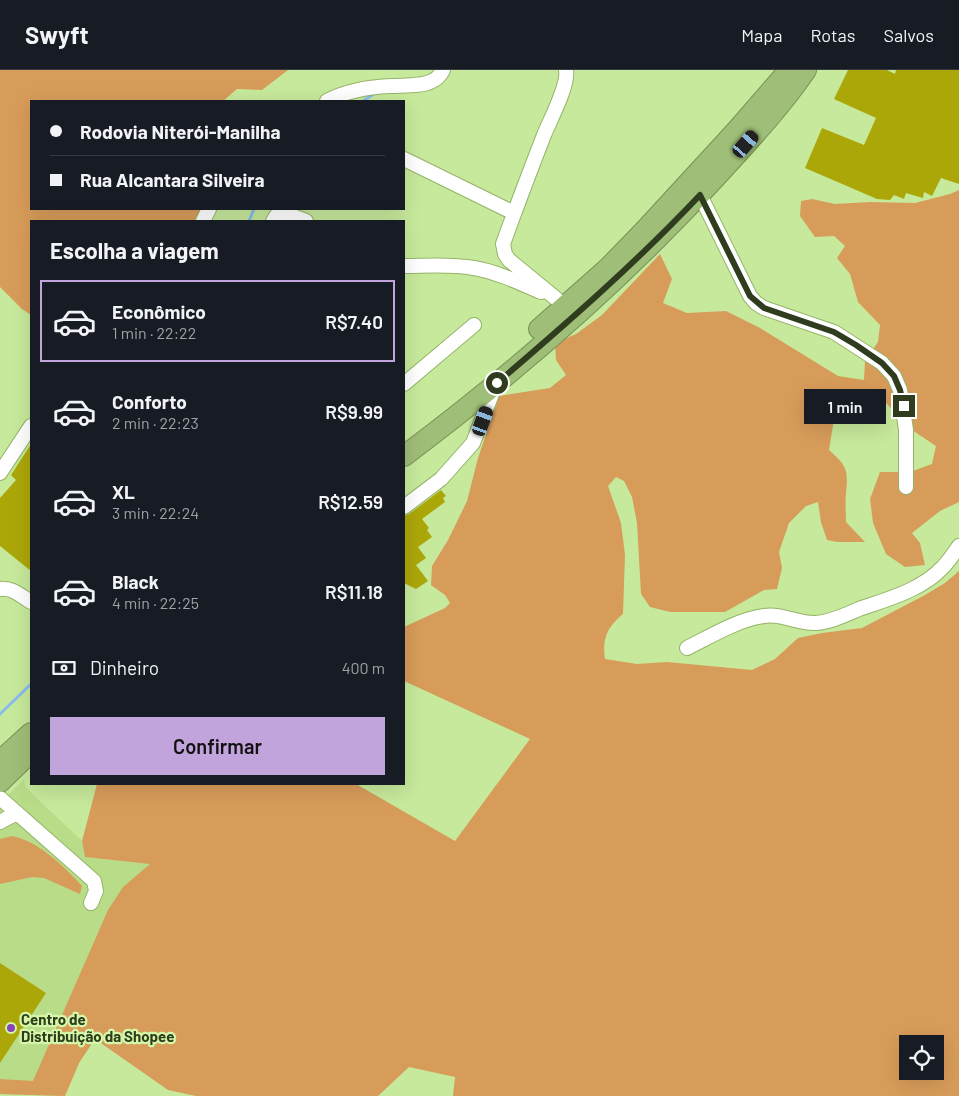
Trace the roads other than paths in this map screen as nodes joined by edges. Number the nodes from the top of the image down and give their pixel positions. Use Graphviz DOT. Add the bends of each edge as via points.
graph roads {
  1 [pos="443,70"];
  2 [pos="566,70"];
  3 [pos="789,70"];
  4 [pos="806,70"];
  5 [pos="329,100"];
  6 [pos="405,160"];
  7 [pos="700,195"];
  8 [pos="514,213"];
  9 [pos="274,220"];
  10 [pos="304,220"];
  11 [pos="405,266"];
  12 [pos="560,302"];
  13 [pos="474,325"];
  14 [pos="405,383"];
  15 [pos="497,383"];
  16 [pos="30,428"];
  17 [pos="405,441"];
  18 [pos="405,455"];
  19 [pos="0,473"];
  20 [pos="906,487"];
  21 [pos="405,506"];
  22 [pos="959,546"];
  23 [pos="0,589"];
  24 [pos="30,601"];
  25 [pos="686,648"];
  26 [pos="30,733"];
  27 [pos="30,753"];
  28 [pos="0,761"];
  29 [pos="0,782"];
  30 [pos="0,798"];
  31 [pos="17,813"];
  32 [pos="0,822"];
  33 [pos="91,903"];
  1 -- 5 [label="street" via="423,84 356,91"];
  2 -- 8 [label="street" via="564,87"];
  3 -- 12 [label="highway" via="644,232 608,268"];
  4 -- 7 [label="highway"];
  6 -- 8 [label="street"];
  7 -- 15 [label="highway" via="581,312"];
  7 -- 20 [label="street" via="756,303 834,332 882,363 894,376 900,390 906,430"];
  8 -- 12 [label="street" via="503,244 505,254"];
  9 -- 10 [label="street" via="286,213"];
  11 -- 12 [label="street" via="476,268"];
  12 -- 17 [label="highway" via="438,416"];
  13 -- 14 [label="street"];
  15 -- 18 [label="highway"];
  15 -- 21 [label="street" via="473,443 441,479"];
  16 -- 19 [label="street"];
  22 -- 25 [label="street" via="944,567 924,582 848,614 815,623 776,615 762,616"];
  23 -- 24 [label="street" via="7,588"];
  26 -- 28 [label="highway"];
  27 -- 29 [label="highway"];
  30 -- 31 [label="street"];
  31 -- 32 [label="street"];
  31 -- 33 [label="street" via="94,881 96,891"];
}
